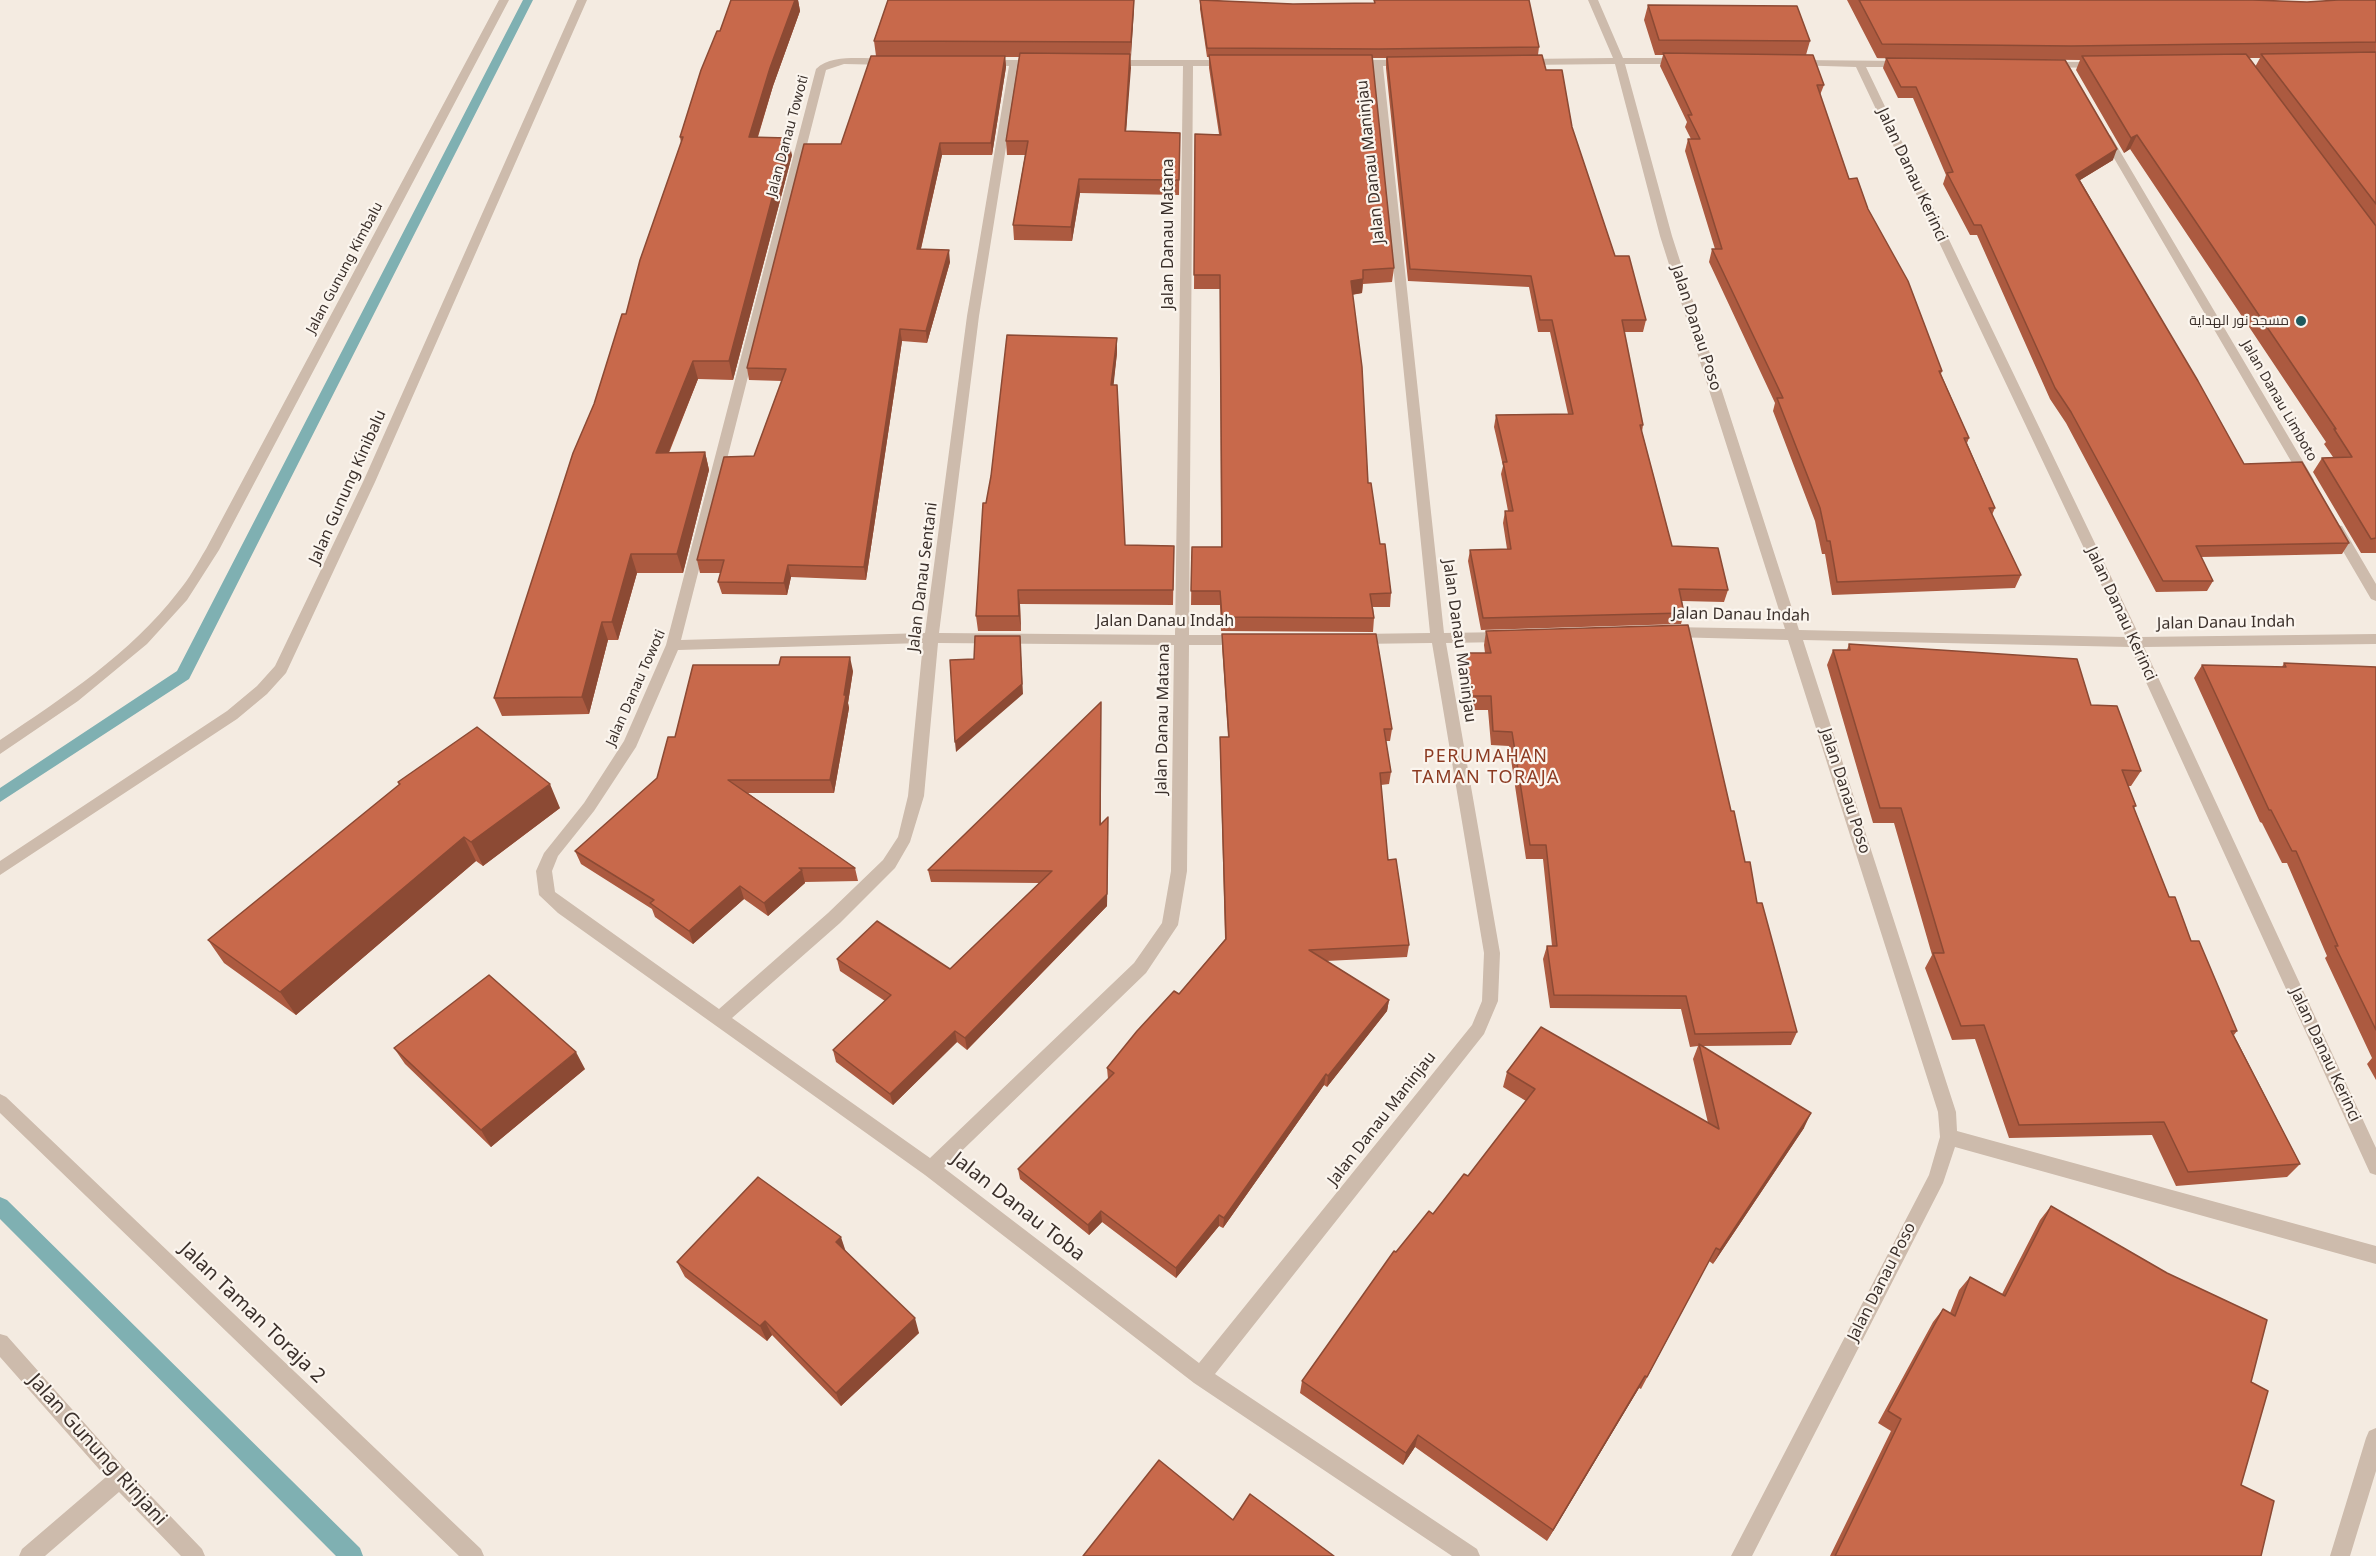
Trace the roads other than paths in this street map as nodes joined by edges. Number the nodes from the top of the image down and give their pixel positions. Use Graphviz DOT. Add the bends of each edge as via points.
graph roads {
  1 [pos="504,0"];
  2 [pos="582,0"];
  3 [pos="1593,0"];
  4 [pos="1619,60"];
  5 [pos="1688,61"];
  6 [pos="898,62"];
  7 [pos="1513,62"];
  8 [pos="979,63"];
  9 [pos="1014,63"];
  10 [pos="1049,63"];
  11 [pos="1095,63"];
  12 [pos="1188,63"];
  13 [pos="1235,63"];
  14 [pos="1343,63"];
  15 [pos="1378,63"];
  16 [pos="1423,63"];
  17 [pos="1779,63"];
  18 [pos="1860,64"];
  19 [pos="1917,64"];
  20 [pos="2042,65"];
  21 [pos="2112,65"];
  22 [pos="2101,127"];
  23 [pos="2316,494"];
  24 [pos="2328,514"];
  25 [pos="2376,596"];
  26 [pos="1651,631"];
  27 [pos="1795,634"];
  28 [pos="1521,636"];
  29 [pos="931,638"];
  30 [pos="1345,639"];
  31 [pos="1438,639"];
  32 [pos="2376,639"];
  33 [pos="1183,640"];
  34 [pos="1252,640"];
  35 [pos="2135,642"];
  36 [pos="674,645"];
  37 [pos="0,748"];
  38 [pos="0,869"];
  39 [pos="544,889"];
  40 [pos="719,1019"];
  41 [pos="0,1102"];
  42 [pos="1949,1137"];
  43 [pos="2376,1167"];
  44 [pos="931,1169"];
  45 [pos="2376,1255"];
  46 [pos="0,1343"];
  47 [pos="1201,1376"];
  48 [pos="2376,1438"];
  49 [pos="120,1478"];
  50 [pos="29,1556"];
  51 [pos="195,1556"];
  52 [pos="474,1556"];
  53 [pos="1470,1556"];
  54 [pos="1741,1556"];
  55 [pos="2340,1556"];
  1 -- 37 [label="street, Jalan Gunung Kimbalu" via="212,550 183,596 117,661 66,703"];
  2 -- 38 [label="street, Jalan Gunung Kinibalu" via="369,482 281,669 232,715"];
  3 -- 4 [label="street, Jalan Danau Poso"];
  4 -- 5 [label="street"];
  4 -- 7 [label="street"];
  4 -- 27 [label="street, Jalan Danau Poso" via="1666,237"];
  6 -- 36 [label="street, Jalan Danau Towoti" via="829,63 821,69"];
  8 -- 9 [label="street"];
  9 -- 10 [label="street"];
  9 -- 29 [label="street, Jalan Danau Sentani" via="973,316"];
  11 -- 12 [label="street"];
  12 -- 13 [label="street"];
  12 -- 33 [label="street, Jalan Danau Matana"];
  14 -- 15 [label="street"];
  15 -- 16 [label="street"];
  15 -- 31 [label="street, Jalan Danau Maninjau"];
  17 -- 18 [label="street"];
  18 -- 19 [label="street"];
  18 -- 35 [label="street, Jalan Danau Kerinci"];
  20 -- 21 [label="street" via="2068,71"];
  22 -- 23 [label="street, Jalan Danau Limboto"];
  24 -- 25 [label="street"];
  26 -- 27 [label="street, Jalan Danau Indah"];
  27 -- 35 [label="street, Jalan Danau Indah"];
  27 -- 42 [label="street, Jalan Danau Poso" via="1942,1092"];
  28 -- 31 [label="street"];
  29 -- 33 [label="street, Jalan Danau Indah"];
  29 -- 36 [label="street, Jalan Danau Indah"];
  29 -- 40 [label="street, Jalan Danau Sentani" via="916,796 905,838 889,864 834,918"];
  30 -- 31 [label="street"];
  31 -- 47 [label="street, Jalan Danau Maninjau" via="1492,953 1490,1001 1478,1029"];
  32 -- 35 [label="street, Jalan Danau Indah"];
  33 -- 34 [label="street, Jalan Danau Indah"];
  33 -- 44 [label="street, Jalan Danau Matana" via="1179,871 1170,925 1140,968"];
  35 -- 43 [label="street, Jalan Danau Kerinci"];
  36 -- 39 [label="street, Jalan Danau Towoti" via="631,743 589,807 552,853 544,871"];
  39 -- 40 [label="street, Jalan Danau Toba" via="553,900"];
  40 -- 44 [label="street, Jalan Danau Toba"];
  41 -- 52 [label="street, Jalan Taman Toraja 2"];
  42 -- 45 [label="street"];
  42 -- 54 [label="street, Jalan Danau Poso" via="1937,1177"];
  44 -- 47 [label="street, Jalan Danau Toba"];
  46 -- 49 [label="street, Jalan Gunung Rinjani"];
  47 -- 53 [label="street, Jalan Danau Toba"];
  48 -- 55 [label="street"];
  49 -- 50 [label="street"];
  49 -- 51 [label="street, Jalan Gunung Rinjani"];
}
